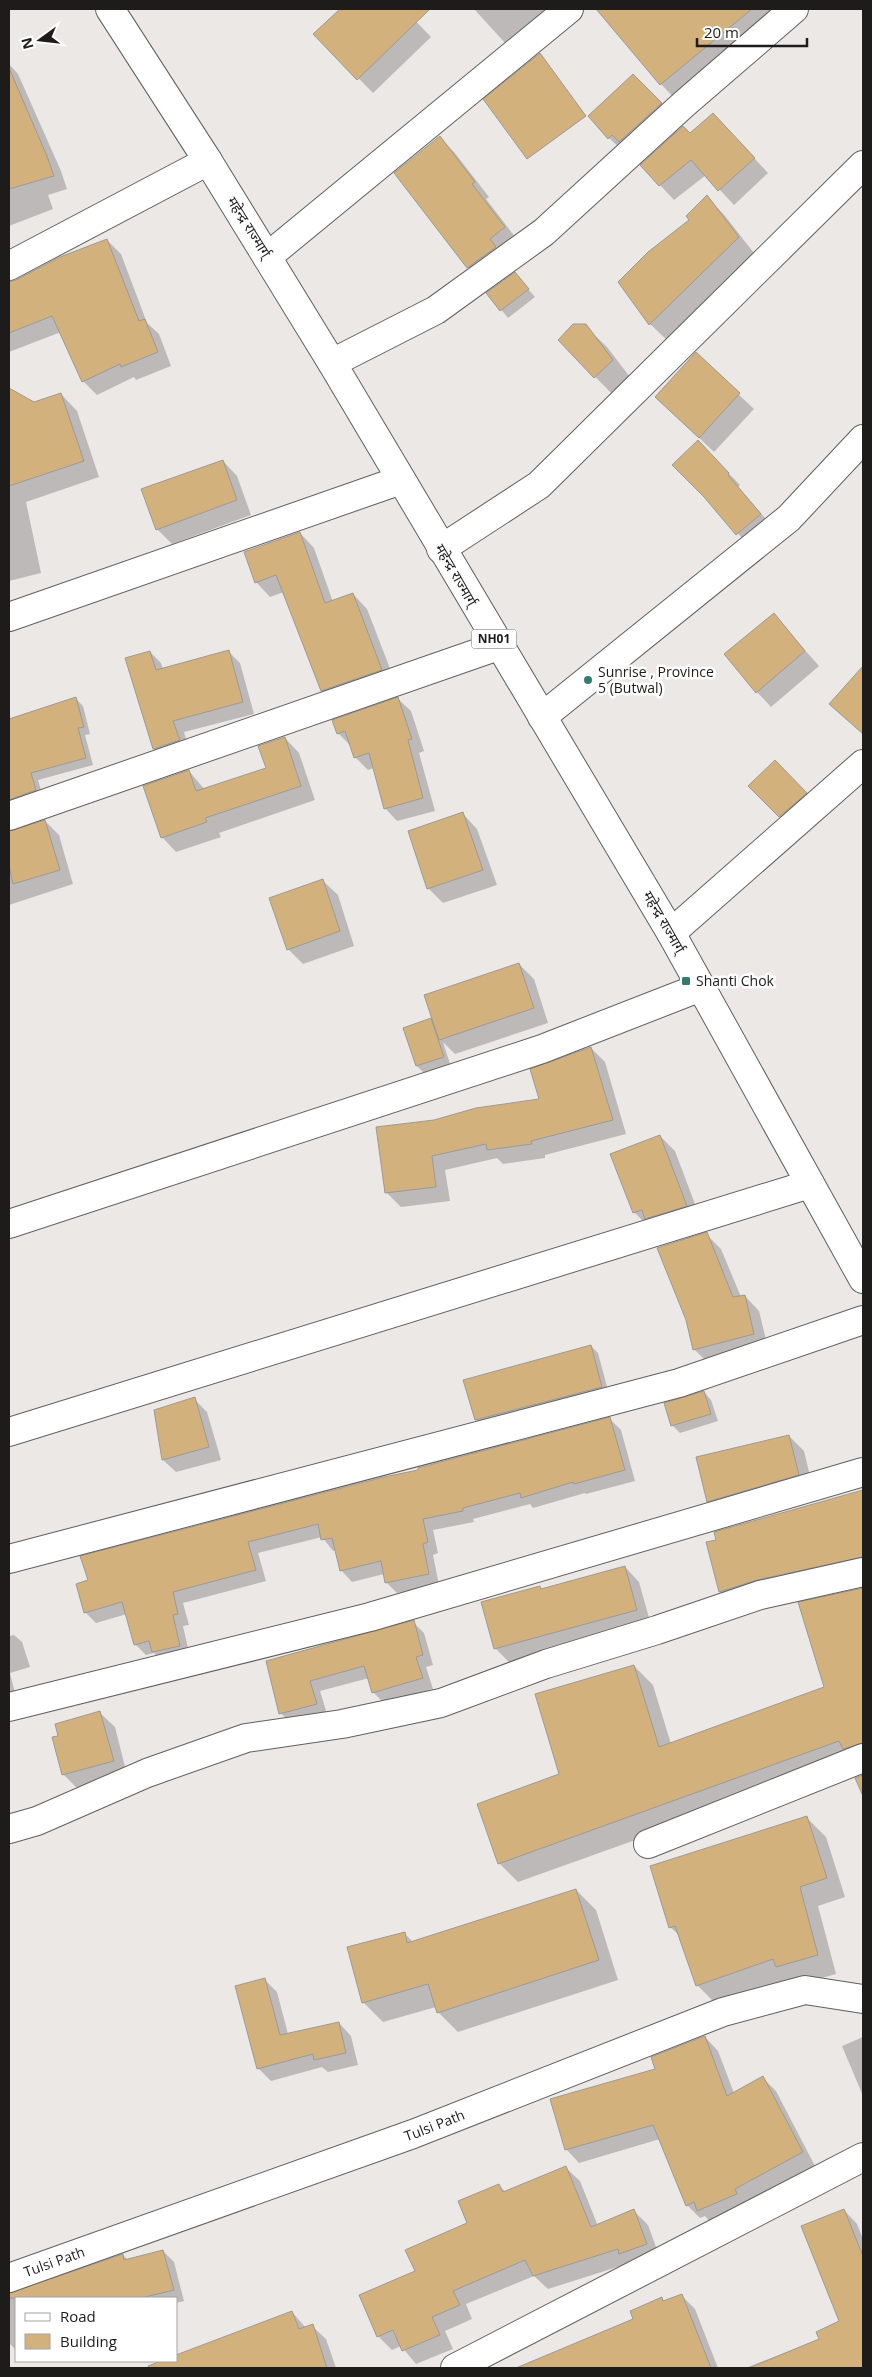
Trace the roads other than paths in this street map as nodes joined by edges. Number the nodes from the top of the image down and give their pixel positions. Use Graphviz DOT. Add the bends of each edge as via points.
graph roads {
  1 [pos="110,9"];
  2 [pos="570,9"];
  3 [pos="794,9"];
  4 [pos="208,161"];
  5 [pos="863,166"];
  6 [pos="268,258"];
  7 [pos="9,266"];
  8 [pos="332,363"];
  9 [pos="863,439"];
  10 [pos="401,480"];
  11 [pos="441,549"];
  12 [pos="9,618"];
  13 [pos="498,646"];
  14 [pos="542,717"];
  15 [pos="863,764"];
  16 [pos="9,816"];
  17 [pos="671,933"];
  18 [pos="701,987"];
  19 [pos="810,1184"];
  20 [pos="9,1224"];
  21 [pos="861,1272"];
  22 [pos="863,1320"];
  23 [pos="9,1432"];
  24 [pos="863,1472"];
  25 [pos="9,1559"];
  26 [pos="863,1572"];
  27 [pos="9,1707"];
  28 [pos="863,1758"];
  29 [pos="9,1829"];
  30 [pos="648,1844"];
  31 [pos="863,1999"];
  32 [pos="863,2157"];
  33 [pos="9,2278"];
  34 [pos="455,2368"];
  1 -- 4 [label="main road, महेन्द्र राज्मार्ग् / NH01"];
  2 -- 6 [label="main road"];
  3 -- 8 [label="main road" via="544,232 436,310"];
  4 -- 6 [label="main road, महेन्द्र राज्मार्ग् / NH01"];
  4 -- 7 [label="main road"];
  5 -- 11 [label="main road" via="539,485"];
  6 -- 8 [label="main road, महेन्द्र राज्मार्ग् / NH01"];
  8 -- 10 [label="main road, महेन्द्र राज्मार्ग् / NH01"];
  9 -- 14 [label="main road" via="789,518"];
  10 -- 11 [label="main road, महेन्द्र राज्मार्ग् / NH01"];
  10 -- 12 [label="main road"];
  11 -- 13 [label="main road, महेन्द्र राज्मार्ग् / NH01"];
  13 -- 14 [label="main road, महेन्द्र राज्मार्ग् / NH01"];
  13 -- 16 [label="main road"];
  14 -- 17 [label="main road, महेन्द्र राज्मार्ग् / NH01"];
  15 -- 17 [label="main road"];
  17 -- 18 [label="main road, महेन्द्र राज्मार्ग् / NH01"];
  18 -- 19 [label="main road, महेन्द्र राज्मार्ग् / NH01"];
  18 -- 20 [label="main road" via="542,1049"];
  19 -- 21 [label="main road, महेन्द्र राज्मार्ग् / NH01"];
  19 -- 23 [label="main road"];
  22 -- 25 [label="main road" via="678,1383"];
  24 -- 27 [label="main road" via="370,1617"];
  26 -- 29 [label="main road" via="760,1595 546,1664 441,1703 342,1724 246,1738 147,1773 37,1821"];
  28 -- 30 [label="main road"];
  31 -- 33 [label="main road, Tulsi Path" via="804,1990 723,2012 413,2134"];
  32 -- 34 [label="main road"];
}
